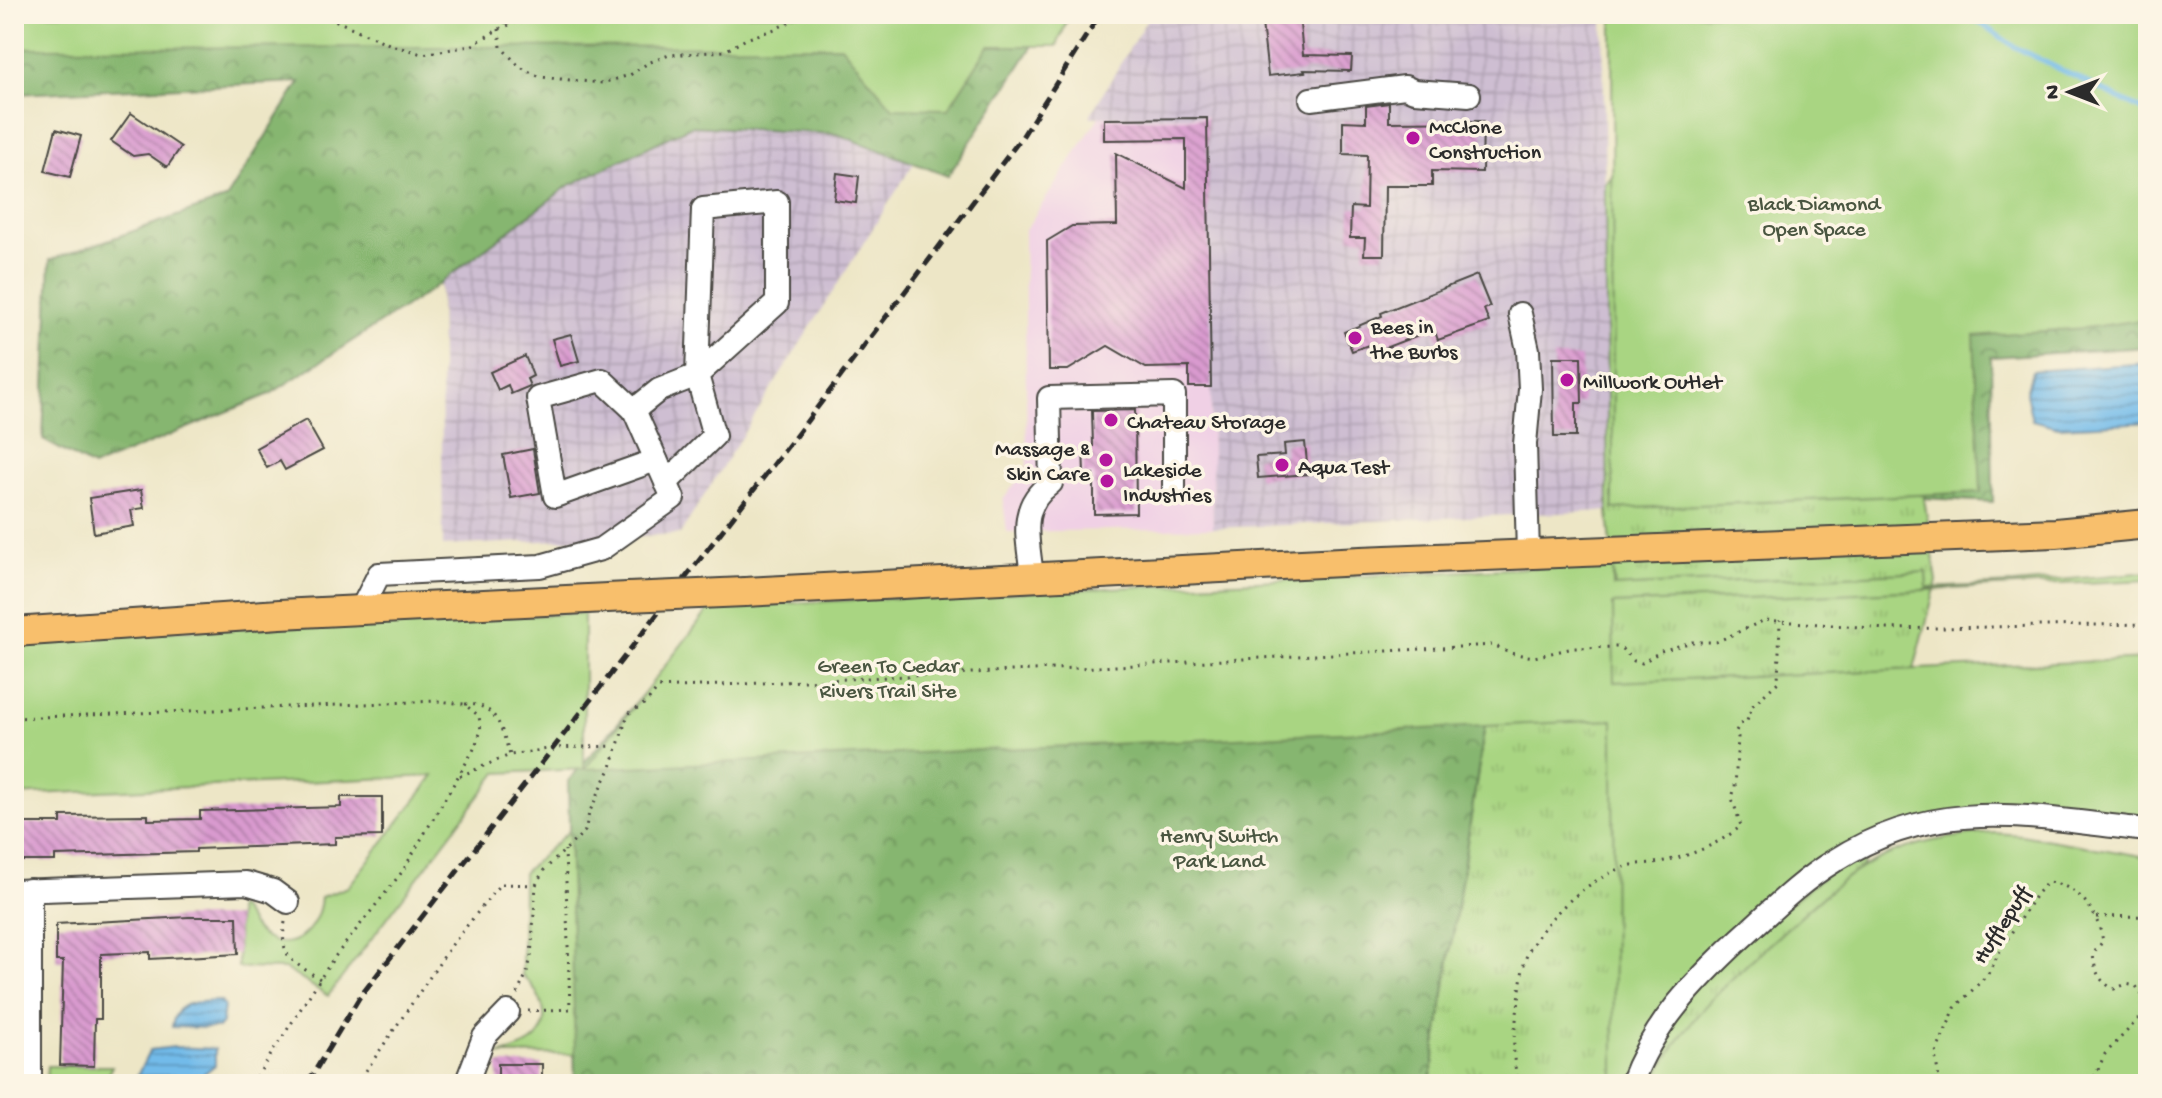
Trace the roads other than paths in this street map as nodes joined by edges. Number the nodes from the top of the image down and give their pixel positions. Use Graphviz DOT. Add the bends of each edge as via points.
graph roads {
  1 [pos="1469,95"];
  2 [pos="1311,99"];
  3 [pos="1520,314"];
  4 [pos="697,375"];
  5 [pos="634,410"];
  6 [pos="656,460"];
  7 [pos="666,483"];
  8 [pos="1174,491"];
  9 [pos="2148,524"];
  10 [pos="1528,554"];
  11 [pos="1032,578"];
  12 [pos="361,610"];
  13 [pos="14,632"];
  14 [pos="2148,830"];
  15 [pos="22,890"];
  16 [pos="288,902"];
  17 [pos="508,1012"];
  18 [pos="30,1084"];
  19 [pos="466,1084"];
  20 [pos="1631,1084"];
  1 -- 2 [label="street" via="1405,87"];
  3 -- 10 [label="street" via="1530,389 1525,444"];
  4 -- 4 [label="street" via="703,209 777,202 777,303"];
  4 -- 5 [label="street" via="659,390"];
  4 -- 7 [label="street" via="714,436"];
  5 -- 6 [label="street"];
  5 -- 6 [label="street" via="602,380 538,398 555,496"];
  6 -- 7 [label="street"];
  7 -- 12 [label="street" via="673,498 601,549 540,566 379,574"];
  8 -- 11 [label="street" via="1174,395 1049,398 1051,483 1037,492 1027,514"];
  9 -- 10 [label="main road" via="2056,533"];
  10 -- 11 [label="main road"];
  11 -- 12 [label="main road, bridge"];
  12 -- 13 [label="main road"];
  14 -- 20 [label="street" via="1991,814 1954,816 1908,826 1857,848 1800,885 1697,981 1657,1031"];
  15 -- 16 [label="street" via="246,883"];
  15 -- 18 [label="street"];
  17 -- 19 [label="street" via="484,1037"];
}
